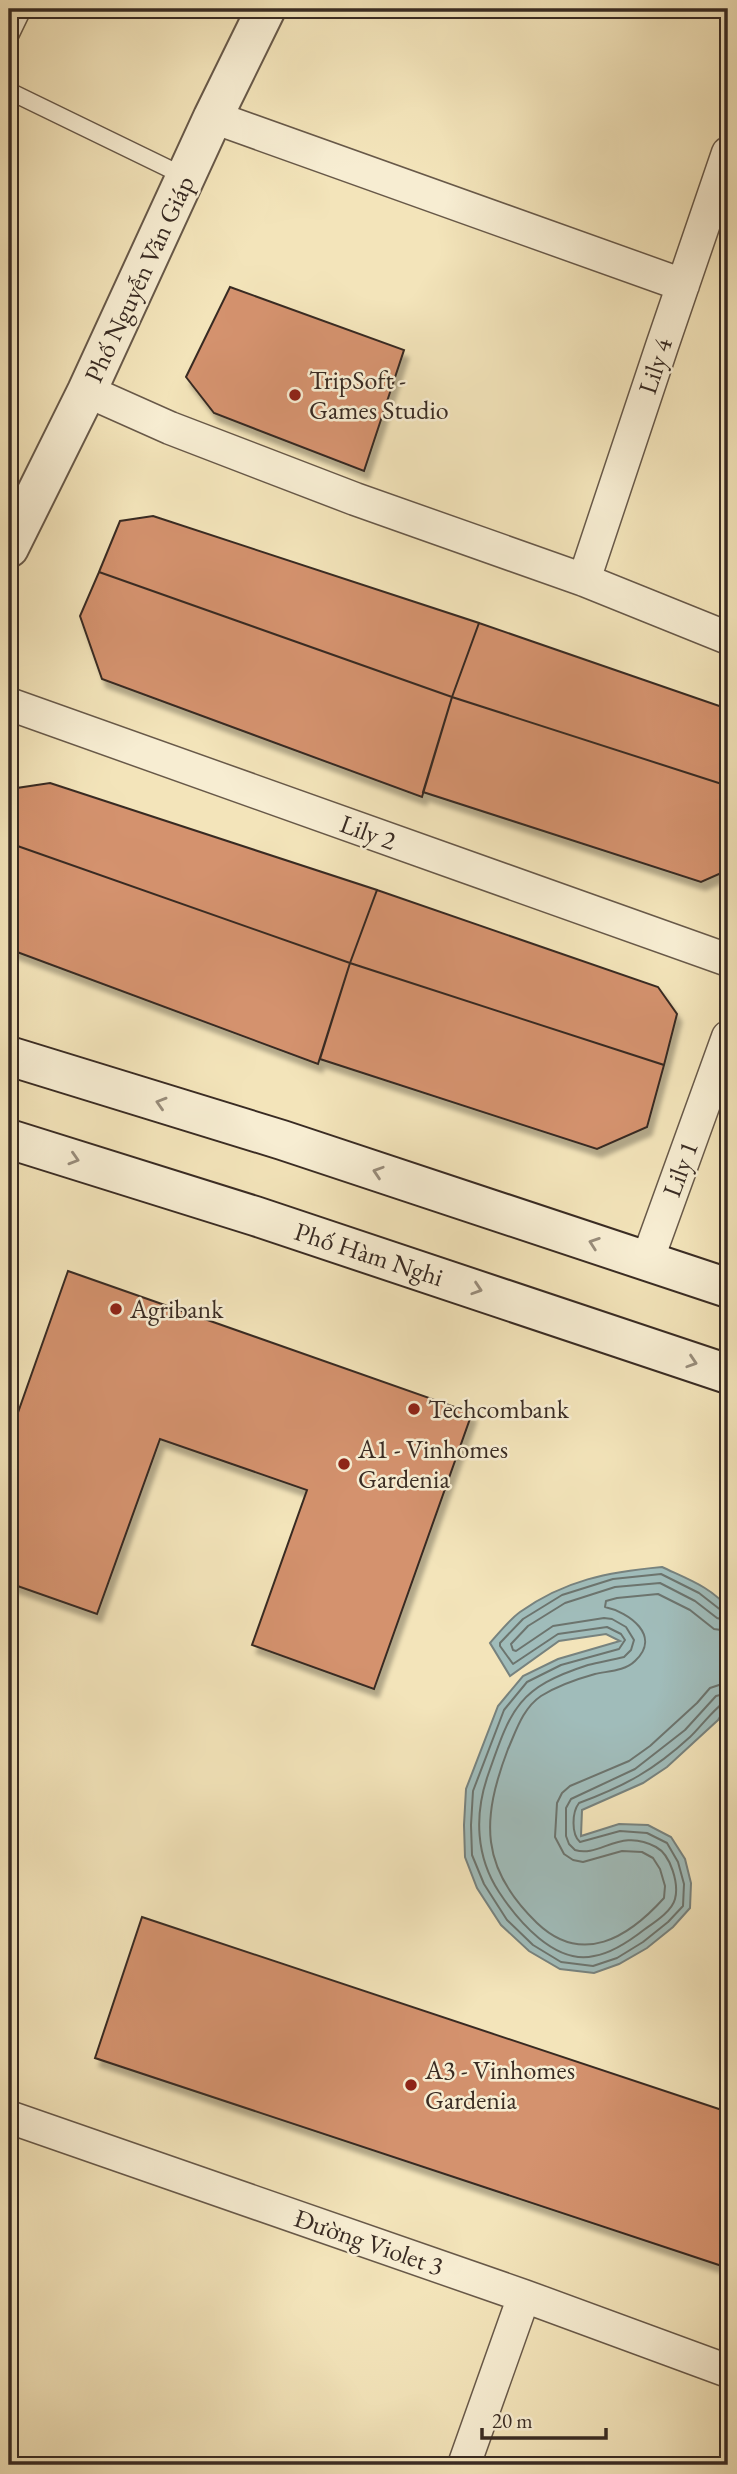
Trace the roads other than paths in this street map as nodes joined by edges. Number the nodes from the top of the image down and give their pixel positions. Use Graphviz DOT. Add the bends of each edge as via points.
graph roads {
  1 [pos="23,9"];
  2 [pos="266,9"];
  3 [pos="9,38"];
  4 [pos="9,91"];
  5 [pos="213,117"];
  6 [pos="728,153"];
  7 [pos="186,177"];
  8 [pos="683,285"];
  9 [pos="87,391"];
  10 [pos="9,548"];
  11 [pos="584,580"];
  12 [pos="728,638"];
  13 [pos="9,704"];
  14 [pos="728,960"];
  15 [pos="728,1037"];
  16 [pos="9,1056"];
  17 [pos="9,1139"];
  18 [pos="647,1261"];
  19 [pos="728,1288"];
  20 [pos="728,1374"];
  21 [pos="9,2118"];
  22 [pos="524,2296"];
  23 [pos="728,2371"];
  24 [pos="464,2465"];
  1 -- 3 [label="lane"];
  2 -- 5 [label="main road, Phố Nguyễn Văn Giáp"];
  4 -- 7 [label="lane"];
  5 -- 7 [label="main road, Phố Nguyễn Văn Giáp"];
  5 -- 8 [label="street"];
  6 -- 8 [label="street, Lily 4"];
  7 -- 9 [label="main road, Phố Nguyễn Văn Giáp"];
  8 -- 11 [label="street, Lily 4"];
  9 -- 10 [label="main road, Phố Nguyễn Văn Giáp"];
  9 -- 11 [label="street" via="342,494"];
  11 -- 12 [label="street"];
  13 -- 14 [label="street, Lily 2"];
  15 -- 18 [label="street, Lily 1"];
  18 -- 16 [label="main road, one-way" via="282,1140"];
  17 -- 20 [label="main road, Phố Hàm Nghi, one-way"];
  18 -- 19 [label="main road"];
  21 -- 22 [label="street, Đường Violet 3"];
  22 -- 23 [label="street, Đường Violet 3"];
  22 -- 24 [label="street"];
}
